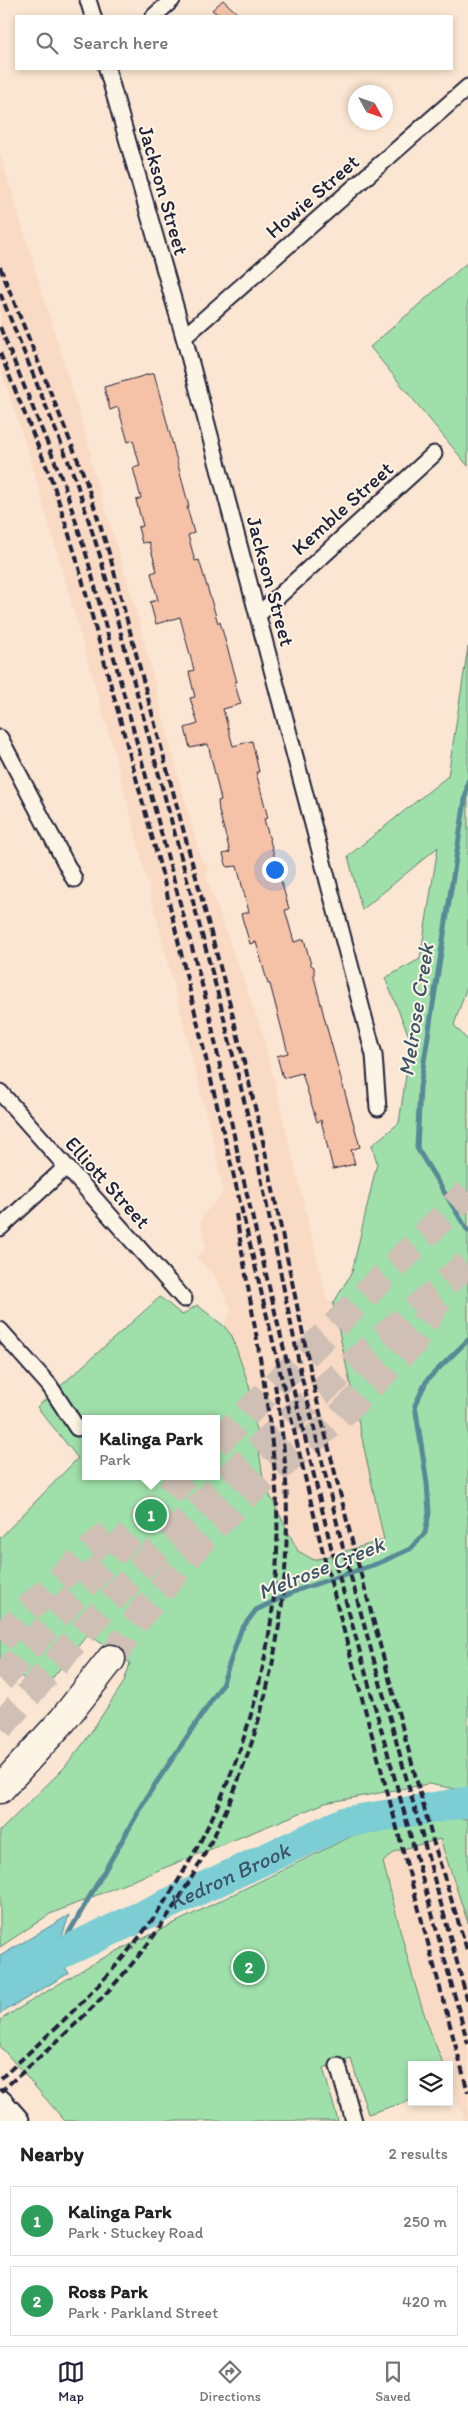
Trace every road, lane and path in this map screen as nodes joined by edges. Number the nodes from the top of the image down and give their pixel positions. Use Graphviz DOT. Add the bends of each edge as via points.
graph roads {
  1 [pos="88,0"];
  2 [pos="172,0"];
  3 [pos="93,15"];
  4 [pos="155,15"];
  5 [pos="107,70"];
  6 [pos="468,87"];
  7 [pos="184,337"];
  8 [pos="434,454"];
  9 [pos="258,615"];
  10 [pos="0,738"];
  11 [pos="74,879"];
  12 [pos="0,1092"];
  13 [pos="378,1108"];
  14 [pos="66,1167"];
  15 [pos="0,1228"];
  16 [pos="184,1299"];
  17 [pos="0,1330"];
  18 [pos="77,1428"];
  19 [pos="111,1659"];
  20 [pos="0,1789"];
  21 [pos="338,2066"];
  22 [pos="0,2103"];
  23 [pos="16,2121"];
  24 [pos="354,2121"];
  1 -- 3 [label="street"];
  2 -- 4 [label="street"];
  5 -- 7 [label="street, Jackson Street"];
  6 -- 7 [label="street, Howie Street"];
  7 -- 9 [label="street, Jackson Street"];
  8 -- 9 [label="street, Kemble Street"];
  9 -- 13 [label="street, Jackson Street" via="374,1055"];
  10 -- 11 [label="street"];
  12 -- 14 [label="street, Elliott Street"];
  14 -- 15 [label="street"];
  14 -- 16 [label="street, Elliott Street"];
  17 -- 18 [label="street" via="49,1385"];
  19 -- 20 [label="highway" via="63,1720"];
  21 -- 24 [label="street"];
  22 -- 23 [label="highway"];
}
